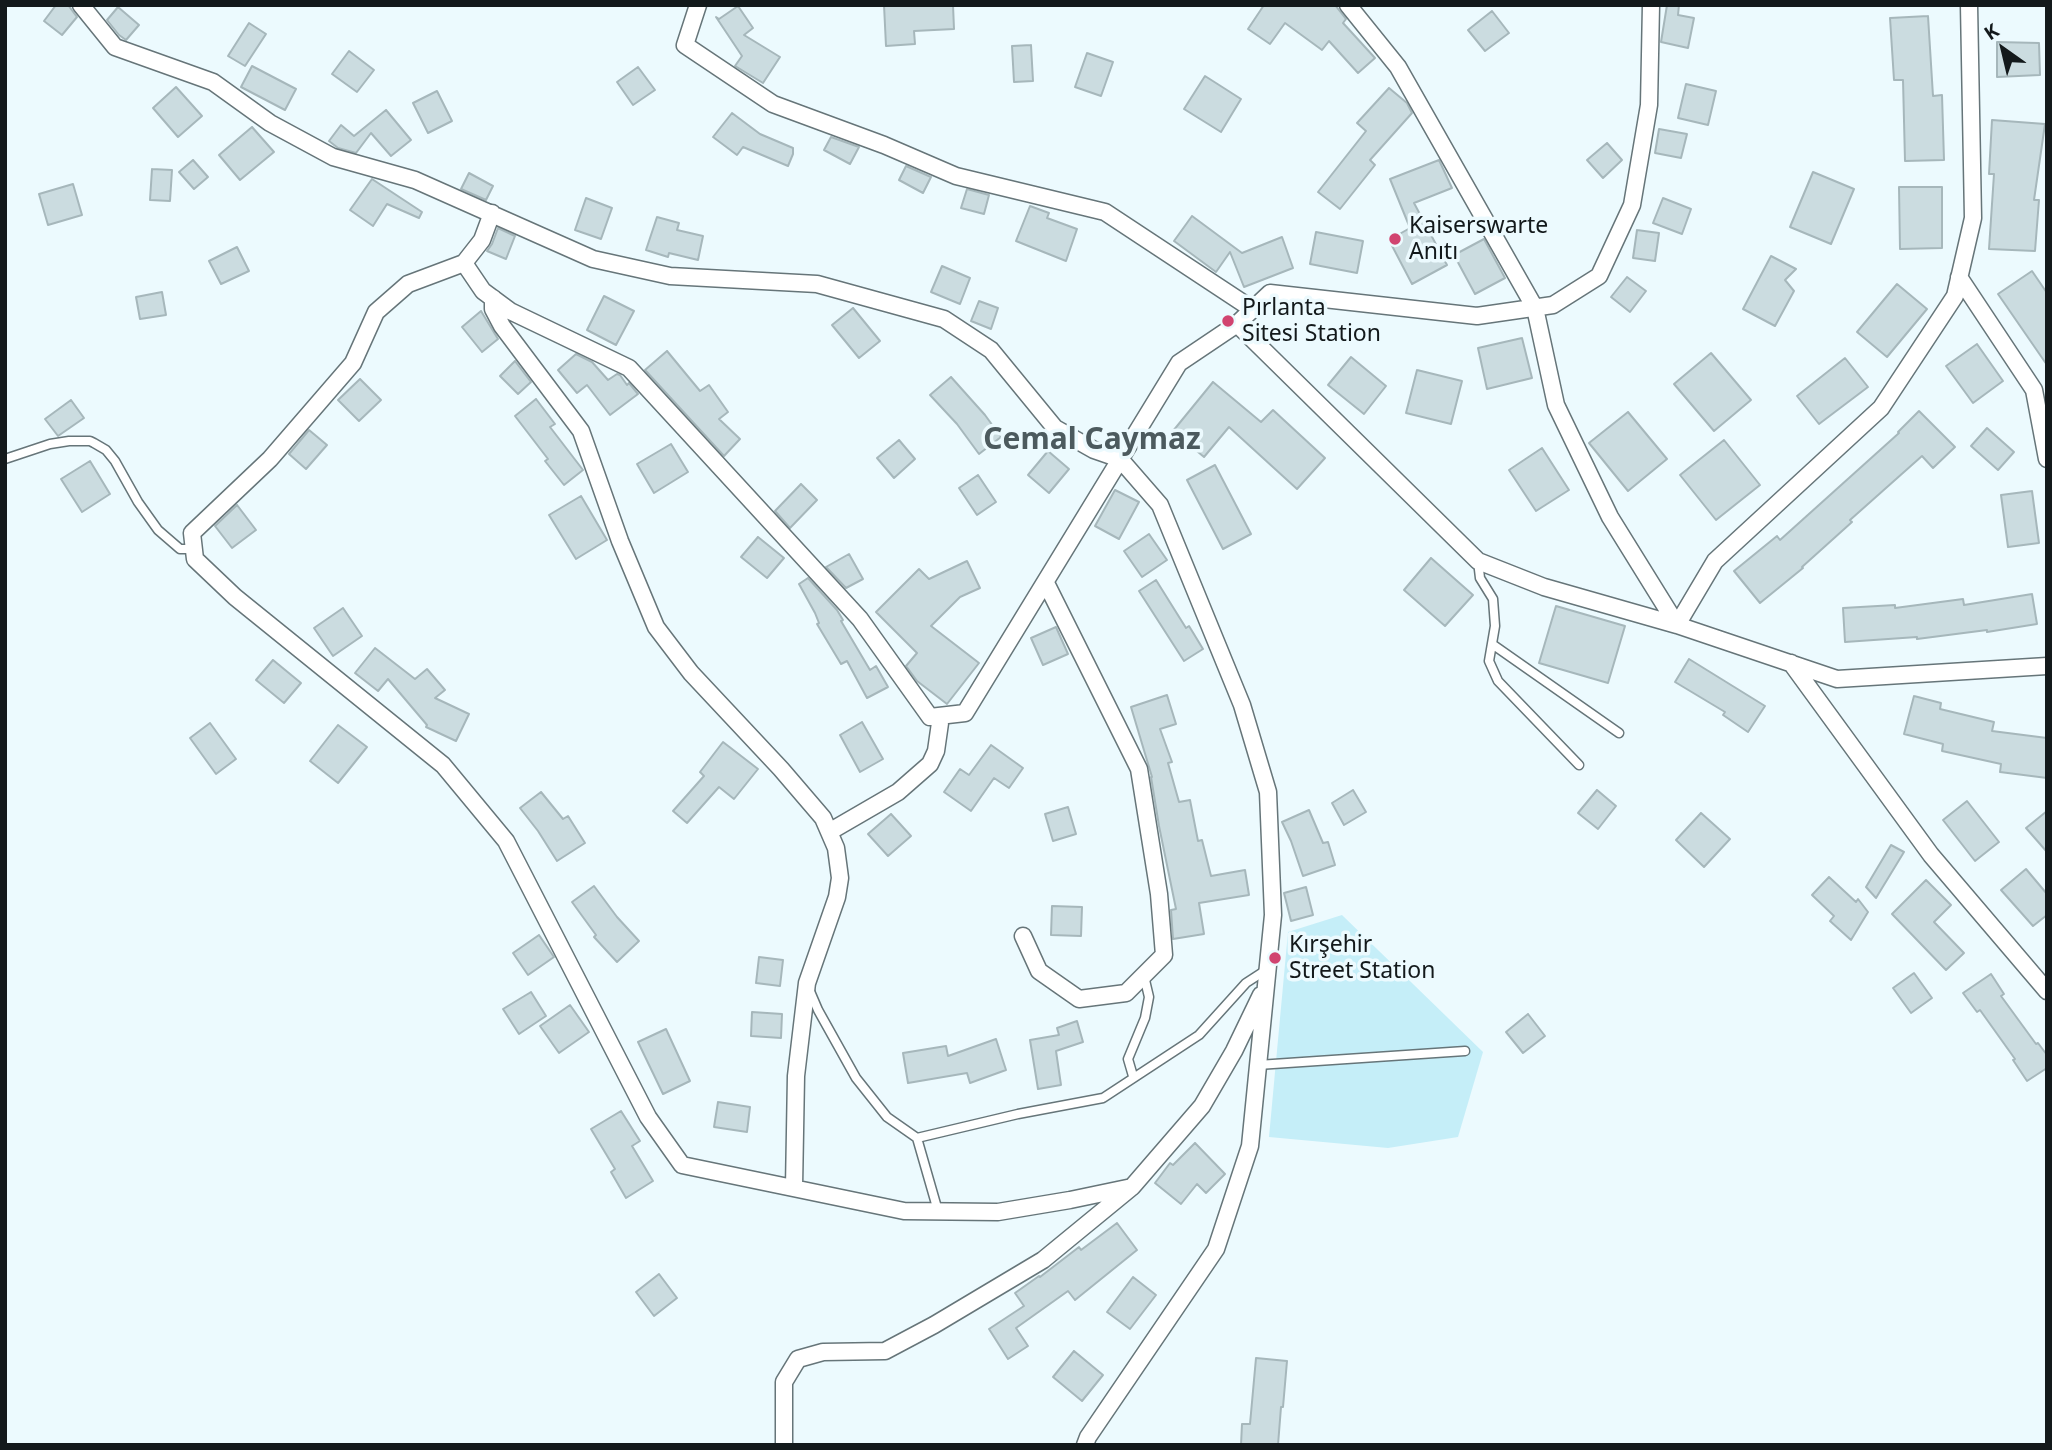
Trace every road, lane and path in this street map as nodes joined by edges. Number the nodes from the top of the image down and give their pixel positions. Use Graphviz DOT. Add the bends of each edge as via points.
graph roads {
  1 [pos="81,5"];
  2 [pos="698,5"];
  3 [pos="1348,5"];
  4 [pos="1650,5"];
  5 [pos="1969,5"];
  6 [pos="492,213"];
  7 [pos="464,263"];
  8 [pos="1959,277"];
  9 [pos="493,298"];
  10 [pos="1535,308"];
  11 [pos="1252,309"];
  12 [pos="1237,324"];
  13 [pos="2045,433"];
  14 [pos="5,459"];
  15 [pos="1120,459"];
  16 [pos="2047,459"];
  17 [pos="194,549"];
  18 [pos="1478,561"];
  19 [pos="1046,583"];
  20 [pos="1677,625"];
  21 [pos="1492,644"];
  22 [pos="1791,663"];
  23 [pos="2047,666"];
  24 [pos="942,716"];
  25 [pos="1619,733"];
  26 [pos="1579,765"];
  27 [pos="829,832"];
  28 [pos="1023,936"];
  29 [pos="1144,975"];
  30 [pos="1267,977"];
  31 [pos="807,983"];
  32 [pos="2047,991"];
  33 [pos="1465,1051"];
  34 [pos="1258,1065"];
  35 [pos="1133,1076"];
  36 [pos="917,1138"];
  37 [pos="794,1187"];
  38 [pos="1132,1187"];
  39 [pos="938,1211"];
  40 [pos="783,1445"];
  41 [pos="1085,1445"];
  1 -- 6 [label="street" via="115,47 213,82 270,123 333,156 415,180"];
  2 -- 11 [label="street" via="685,45 773,104 956,176 1105,212"];
  3 -- 10 [label="street" via="1398,66"];
  4 -- 10 [label="street" via="1648,105 1632,205 1599,276 1553,305"];
  5 -- 8 [label="street" via="1973,218"];
  6 -- 7 [label="street" via="481,240"];
  6 -- 15 [label="street" via="593,259 670,276 817,284 944,319 991,351 1055,428"];
  7 -- 9 [label="street"];
  7 -- 17 [label="street" via="408,284 376,312 353,363 270,459 192,533"];
  8 -- 13 [label="street" via="2034,390"];
  8 -- 20 [label="street" via="1955,296 1881,408 1715,561"];
  9 -- 24 [label="street" via="510,311 629,368 860,619 930,717"];
  9 -- 27 [label="street" via="502,326 581,431 656,627 691,673 822,817"];
  10 -- 11 [label="street" via="1477,316 1270,293"];
  10 -- 20 [label="street" via="1556,405 1610,517"];
  11 -- 12 [label="street"];
  12 -- 15 [label="street" via="1179,363"];
  12 -- 18 [label="street"];
  13 -- 16 [label="street"];
  14 -- 17 [label="lane" via="50,444 90,441 115,461 158,530 180,549"];
  15 -- 19 [label="street"];
  15 -- 30 [label="street" via="1160,505 1242,705 1268,792 1273,915"];
  17 -- 37 [label="street" via="195,559 235,597 443,765 506,841 648,1117 682,1164"];
  18 -- 20 [label="street" via="1544,587"];
  18 -- 21 [label="lane" via="1480,578 1493,599"];
  19 -- 24 [label="street" via="965,713"];
  19 -- 29 [label="street" via="1139,769 1164,955"];
  20 -- 22 [label="street"];
  21 -- 25 [label="lane"];
  21 -- 26 [label="lane" via="1489,661 1497,681"];
  22 -- 23 [label="street" via="1837,679"];
  22 -- 32 [label="street" via="1931,855"];
  24 -- 27 [label="street" via="930,764 898,792"];
  27 -- 31 [label="street" via="840,878"];
  28 -- 29 [label="street" via="1039,971 1079,999 1126,993"];
  29 -- 35 [label="lane" via="1149,997 1128,1059"];
  30 -- 34 [label="street"];
  30 -- 35 [label="lane" via="1246,983 1199,1035"];
  30 -- 38 [label="street" via="1234,1051 1202,1106"];
  31 -- 36 [label="lane" via="856,1078 887,1117"];
  31 -- 37 [label="street" via="796,1076"];
  33 -- 34 [label="lane"];
  34 -- 41 [label="street" via="1250,1146 1216,1249"];
  35 -- 36 [label="lane" via="1103,1098"];
  36 -- 39 [label="lane"];
  37 -- 39 [label="street" via="904,1211"];
  38 -- 39 [label="street" via="998,1212"];
  38 -- 40 [label="street" via="1043,1260 885,1352 823,1352 798,1359 784,1382"];
}
